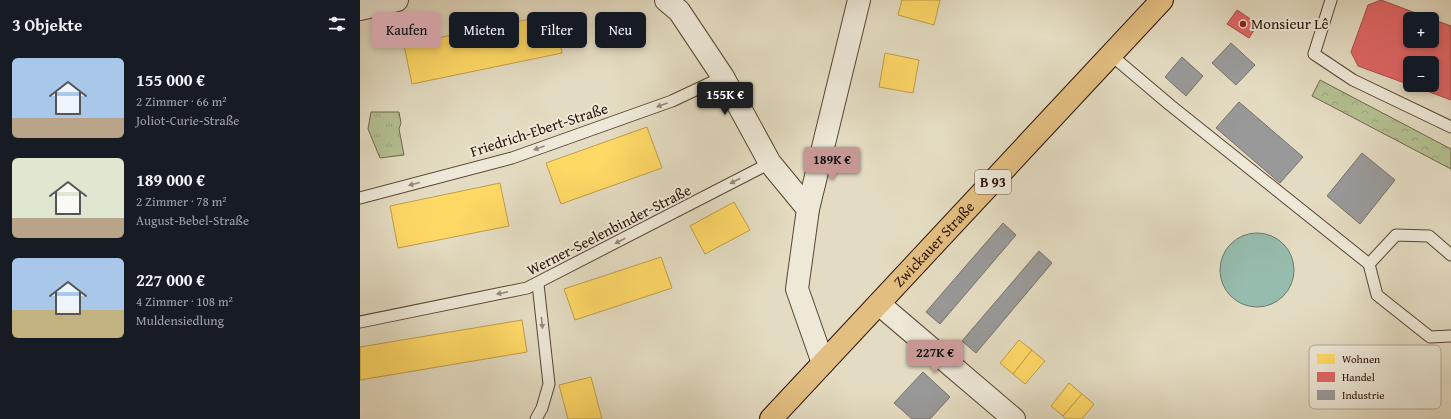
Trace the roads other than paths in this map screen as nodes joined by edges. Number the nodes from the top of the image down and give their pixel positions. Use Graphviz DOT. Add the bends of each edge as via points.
graph roads {
  1 [pos="397,0"];
  2 [pos="666,0"];
  3 [pos="859,0"];
  4 [pos="1162,0"];
  5 [pos="1331,0"];
  6 [pos="360,9"];
  7 [pos="1111,55"];
  8 [pos="723,77"];
  9 [pos="1451,127"];
  10 [pos="770,163"];
  11 [pos="360,198"];
  12 [pos="808,209"];
  13 [pos="1451,255"];
  14 [pos="1369,264"];
  15 [pos="538,284"];
  16 [pos="879,304"];
  17 [pos="360,322"];
  18 [pos="1451,336"];
  19 [pos="823,363"];
  20 [pos="536,419"];
  21 [pos="771,419"];
  22 [pos="1014,419"];
  1 -- 6 [label="street"];
  2 -- 8 [label="street" via="679,11"];
  3 -- 12 [label="street"];
  4 -- 7 [label="main road, Zwickauer Straße / B 93"];
  5 -- 9 [label="lane" via="1314,54 1353,80"];
  7 -- 14 [label="lane"];
  7 -- 16 [label="main road, Zwickauer Straße / B 93"];
  8 -- 10 [label="street"];
  8 -- 11 [label="lane, Friedrich-Ebert-Straße, one-way" via="672,101 512,158"];
  10 -- 12 [label="street"];
  10 -- 15 [label="lane, Werner-Seelenbinder-Straße, one-way"];
  12 -- 19 [label="street" via="797,289"];
  13 -- 14 [label="lane" via="1429,236 1396,235"];
  14 -- 18 [label="lane" via="1376,295 1430,337"];
  15 -- 17 [label="lane, Werner-Seelenbinder-Straße, one-way"];
  15 -- 20 [label="lane, one-way" via="549,384"];
  16 -- 19 [label="main road, Zwickauer Straße / B 93"];
  16 -- 22 [label="street"];
  19 -- 21 [label="main road, Zwickauer Straße / B 93"];
}
